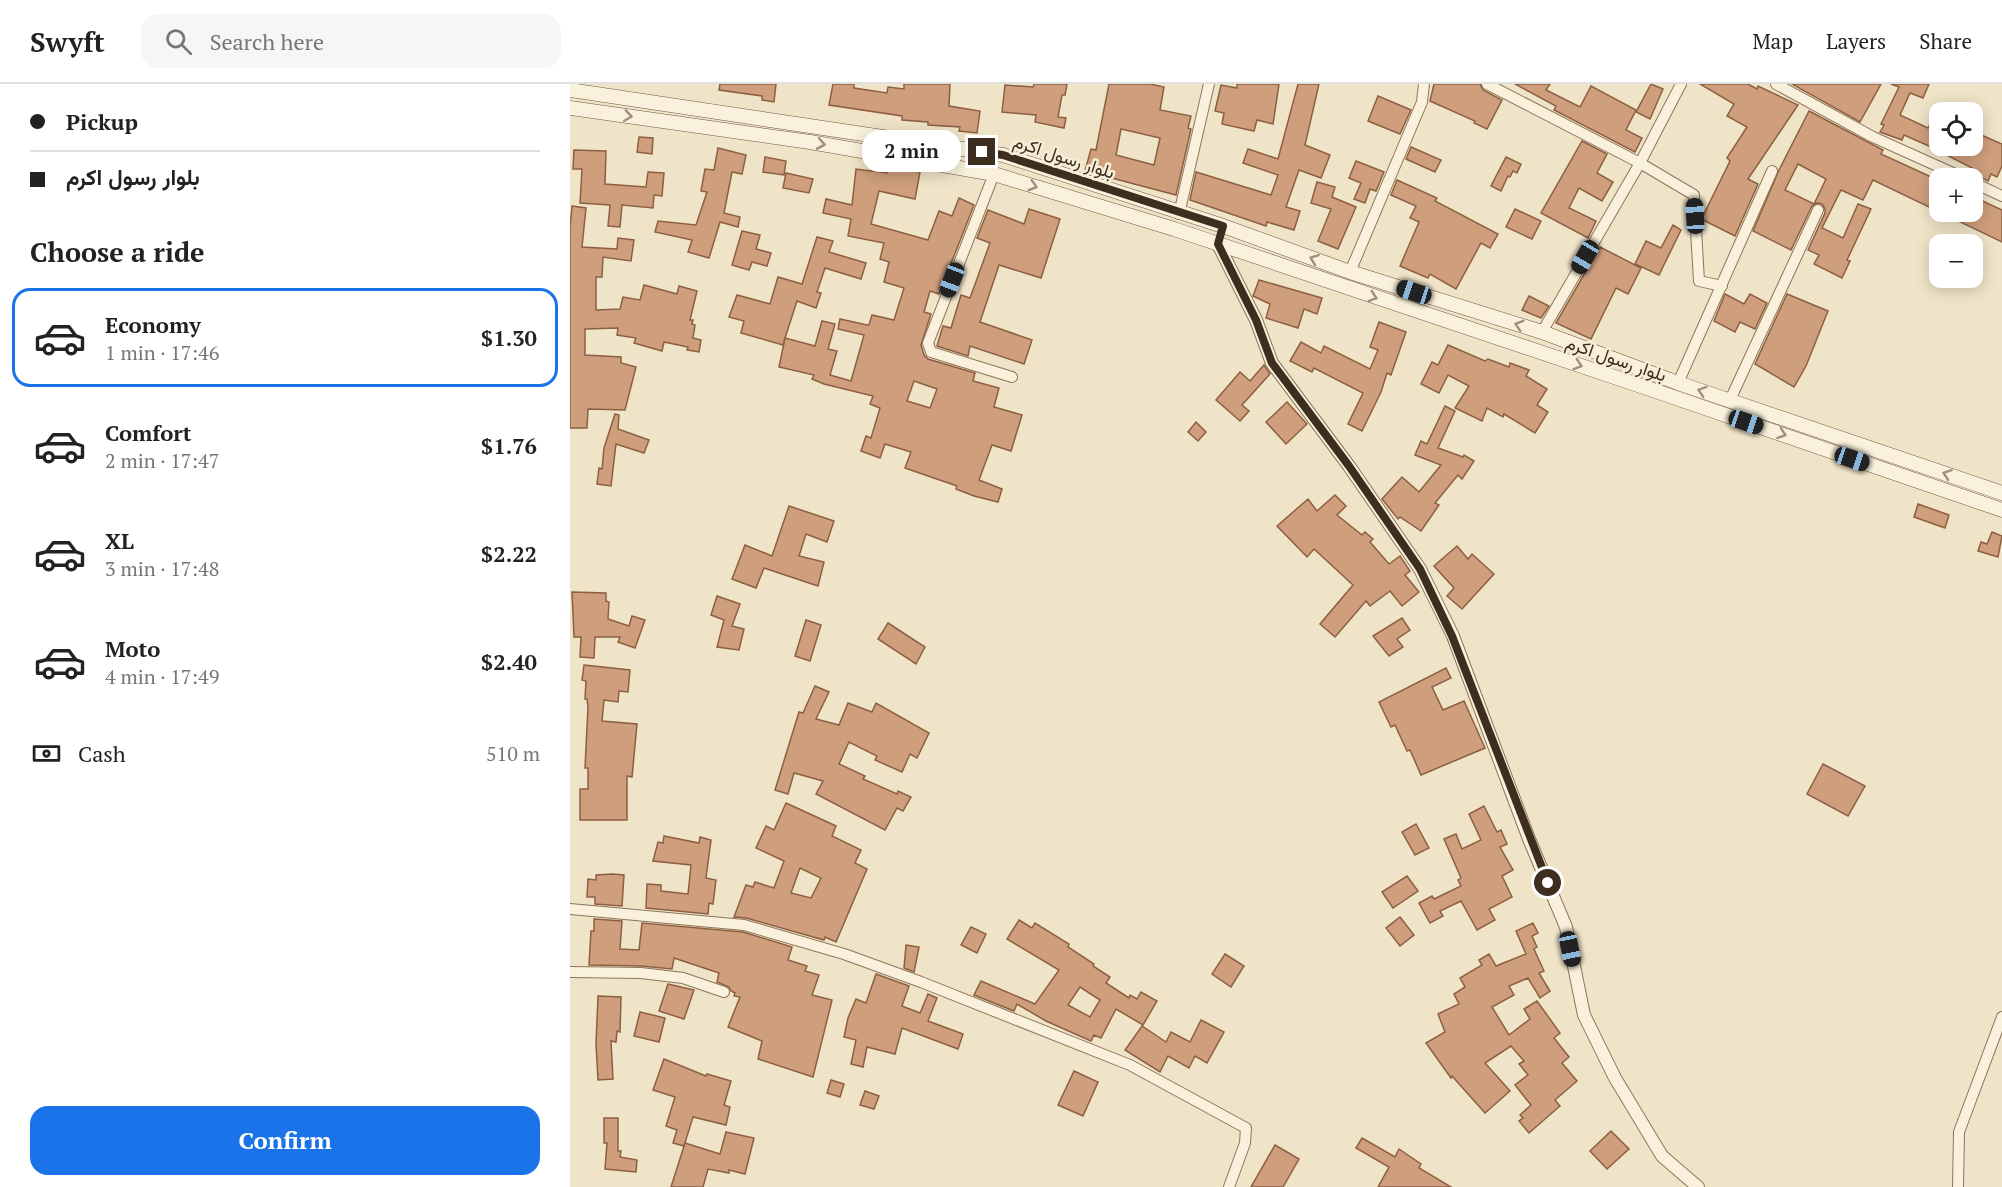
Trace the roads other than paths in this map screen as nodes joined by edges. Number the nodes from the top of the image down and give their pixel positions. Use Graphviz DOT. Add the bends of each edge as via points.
graph roads {
  1 [pos="1209,84"];
  2 [pos="1424,84"];
  3 [pos="1487,84"];
  4 [pos="1681,84"];
  5 [pos="1776,84"];
  6 [pos="570,90"];
  7 [pos="570,108"];
  8 [pos="1640,163"];
  9 [pos="1942,168"];
  10 [pos="1772,171"];
  11 [pos="994,174"];
  12 [pos="1983,188"];
  13 [pos="2002,196"];
  14 [pos="1818,210"];
  15 [pos="1179,214"];
  16 [pos="1223,226"];
  17 [pos="1218,244"];
  18 [pos="1350,272"];
  19 [pos="1722,286"];
  20 [pos="1542,332"];
  21 [pos="1012,377"];
  22 [pos="1678,383"];
  23 [pos="1730,400"];
  24 [pos="2002,493"];
  25 [pos="2002,510"];
  26 [pos="570,909"];
  27 [pos="570,972"];
  28 [pos="724,992"];
  29 [pos="2002,1017"];
  30 [pos="1229,1187"];
  31 [pos="1698,1187"];
  32 [pos="1958,1187"];
  1 -- 15 [label="street"];
  2 -- 18 [label="street" via="1422,102"];
  3 -- 8 [label="street"];
  4 -- 8 [label="street"];
  5 -- 9 [label="street" via="1874,137"];
  6 -- 15 [label="main road, بلوار رسول اکرم" via="1003,155"];
  7 -- 11 [label="main road, بلوار رسول اکرم, one-way" via="810,142"];
  8 -- 19 [label="street" via="1694,195 1699,281"];
  8 -- 20 [label="street"];
  10 -- 19 [label="street"];
  11 -- 17 [label="main road, بلوار رسول اکرم, one-way"];
  11 -- 21 [label="street" via="928,343 932,352"];
  12 -- 13 [label="street"];
  14 -- 23 [label="street"];
  15 -- 16 [label="main road, بلوار رسول اکرم"];
  16 -- 17 [label="main road"];
  18 -- 16 [label="main road, بلوار رسول اکرم, one-way"];
  17 -- 25 [label="main road, بلوار رسول اکرم, one-way"];
  17 -- 31 [label="street" via="1256,320 1272,363 1420,569 1452,636 1566,927 1584,1015 1662,1155"];
  20 -- 18 [label="main road, بلوار رسول اکرم, one-way"];
  19 -- 22 [label="street"];
  20 -- 22 [label="main road, بلوار رسول اکرم"];
  23 -- 22 [label="main road, بلوار رسول اکرم, one-way"];
  24 -- 23 [label="main road, بلوار رسول اکرم, one-way"];
  26 -- 30 [label="street" via="744,925 844,954 1130,1065 1246,1128 1245,1143"];
  27 -- 28 [label="street" via="662,975"];
  29 -- 32 [label="street" via="1959,1132"];
}
